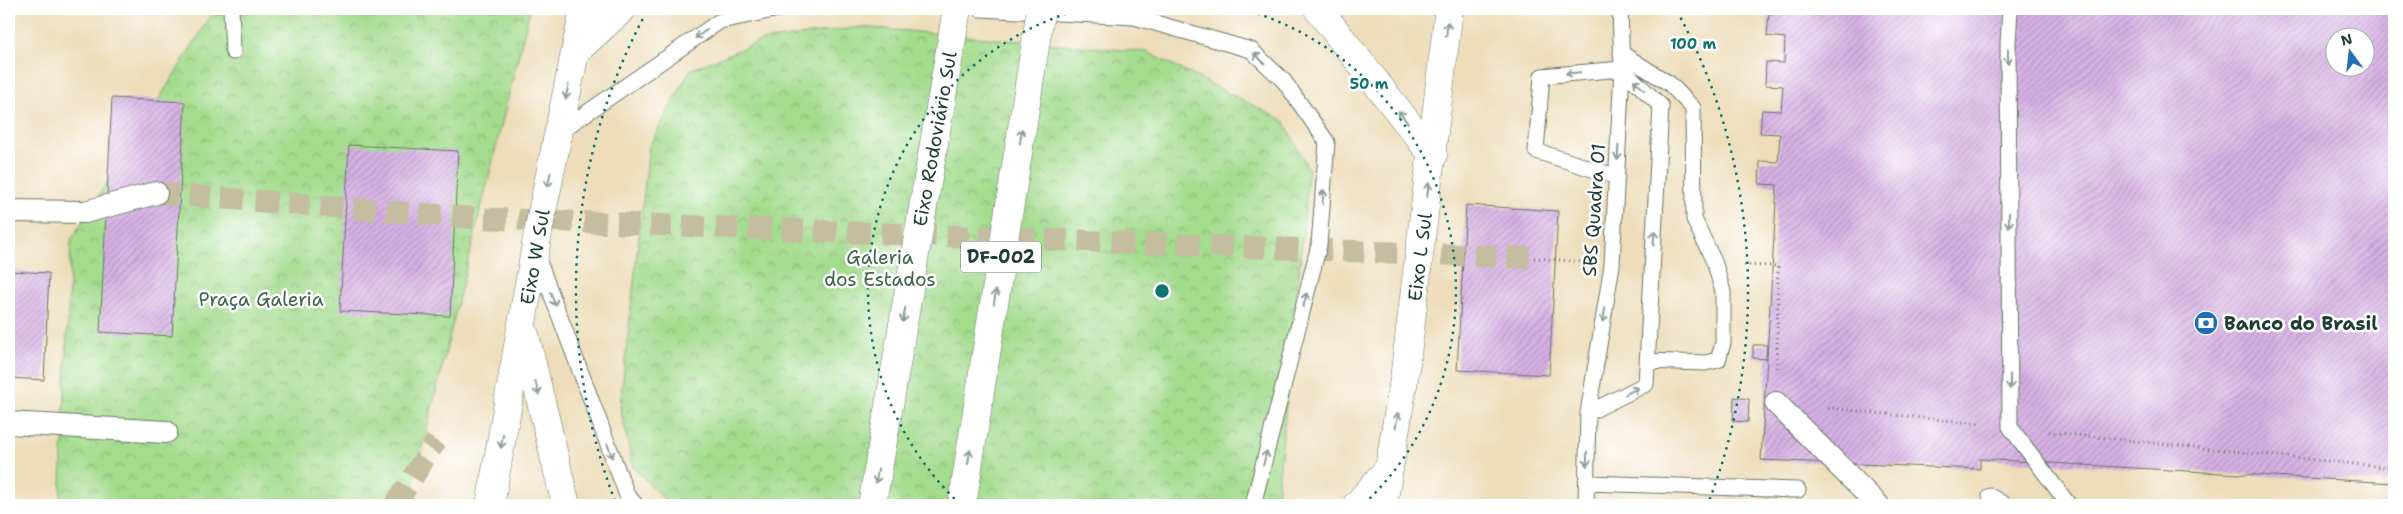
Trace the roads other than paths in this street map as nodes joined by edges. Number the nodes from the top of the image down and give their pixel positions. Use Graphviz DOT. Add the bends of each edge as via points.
graph roads {
  1 [pos="231,9"];
  2 [pos="584,9"];
  3 [pos="622,9"];
  4 [pos="780,9"];
  5 [pos="957,9"];
  6 [pos="980,9"];
  7 [pos="1041,9"];
  8 [pos="1318,9"];
  9 [pos="1450,9"];
  10 [pos="1620,9"];
  11 [pos="2010,9"];
  12 [pos="576,51"];
  13 [pos="234,52"];
  14 [pos="1621,53"];
  15 [pos="1622,69"];
  16 [pos="558,133"];
  17 [pos="1433,155"];
  18 [pos="1617,177"];
  19 [pos="156,193"];
  20 [pos="9,211"];
  21 [pos="535,253"];
  22 [pos="522,324"];
  23 [pos="1647,361"];
  24 [pos="1776,403"];
  25 [pos="1588,413"];
  26 [pos="9,424"];
  27 [pos="166,432"];
  28 [pos="1388,468"];
  29 [pos="1587,483"];
  30 [pos="1798,490"];
  31 [pos="1990,496"];
  32 [pos="490,505"];
  33 [pos="566,505"];
  34 [pos="636,505"];
  35 [pos="872,505"];
  36 [pos="962,505"];
  37 [pos="1253,505"];
  38 [pos="1357,505"];
  39 [pos="1383,505"];
  40 [pos="1586,505"];
  41 [pos="1878,505"];
  42 [pos="2005,505"];
  43 [pos="2069,505"];
  1 -- 13 [label="lane"];
  2 -- 12 [label="main road, Eixo W Sul"];
  3 -- 12 [label="main road"];
  4 -- 16 [label="lane, one-way" via="720,21"];
  5 -- 35 [label="main road, Eixo Rodoviário Sul, one-way, bridge"];
  37 -- 6 [label="lane, one-way" via="1319,245 1326,142 1284,81 1251,50 1134,17"];
  36 -- 7 [label="main road, DF-002, one-way, bridge"];
  17 -- 8 [label="main road, one-way"];
  17 -- 9 [label="main road, Eixo L Sul, one-way"];
  10 -- 14 [label="lane, SBS Quadra 01"];
  11 -- 43 [label="lane, one-way" via="2010,428"];
  12 -- 16 [label="main road, Eixo W Sul, one-way"];
  14 -- 15 [label="lane, SBS Quadra 01"];
  14 -- 23 [label="lane" via="1670,84 1693,108 1694,219 1715,264 1723,292 1722,343 1718,360 1705,364"];
  15 -- 18 [label="lane, SBS Quadra 01, one-way"];
  15 -- 18 [label="lane, one-way" via="1542,76 1536,151"];
  23 -- 15 [label="lane, one-way" via="1662,106"];
  16 -- 21 [label="main road, Eixo W Sul, one-way"];
  28 -- 17 [label="main road, Eixo L Sul, one-way" via="1404,379"];
  18 -- 25 [label="lane, SBS Quadra 01, one-way" via="1612,265"];
  19 -- 20 [label="street" via="85,212"];
  21 -- 22 [label="main road, Eixo W Sul"];
  21 -- 34 [label="lane, one-way" via="627,495"];
  22 -- 32 [label="main road, Eixo W Sul, one-way"];
  22 -- 33 [label="main road, one-way"];
  25 -- 23 [label="lane, one-way" via="1646,384"];
  24 -- 41 [label="street"];
  25 -- 29 [label="lane, SBS Quadra 01, one-way"];
  26 -- 27 [label="street"];
  28 -- 38 [label="main road"];
  28 -- 39 [label="main road, Eixo L Sul"];
  29 -- 30 [label="lane"];
  29 -- 40 [label="lane, SBS Quadra 01"];
  31 -- 42 [label="lane"];
}
